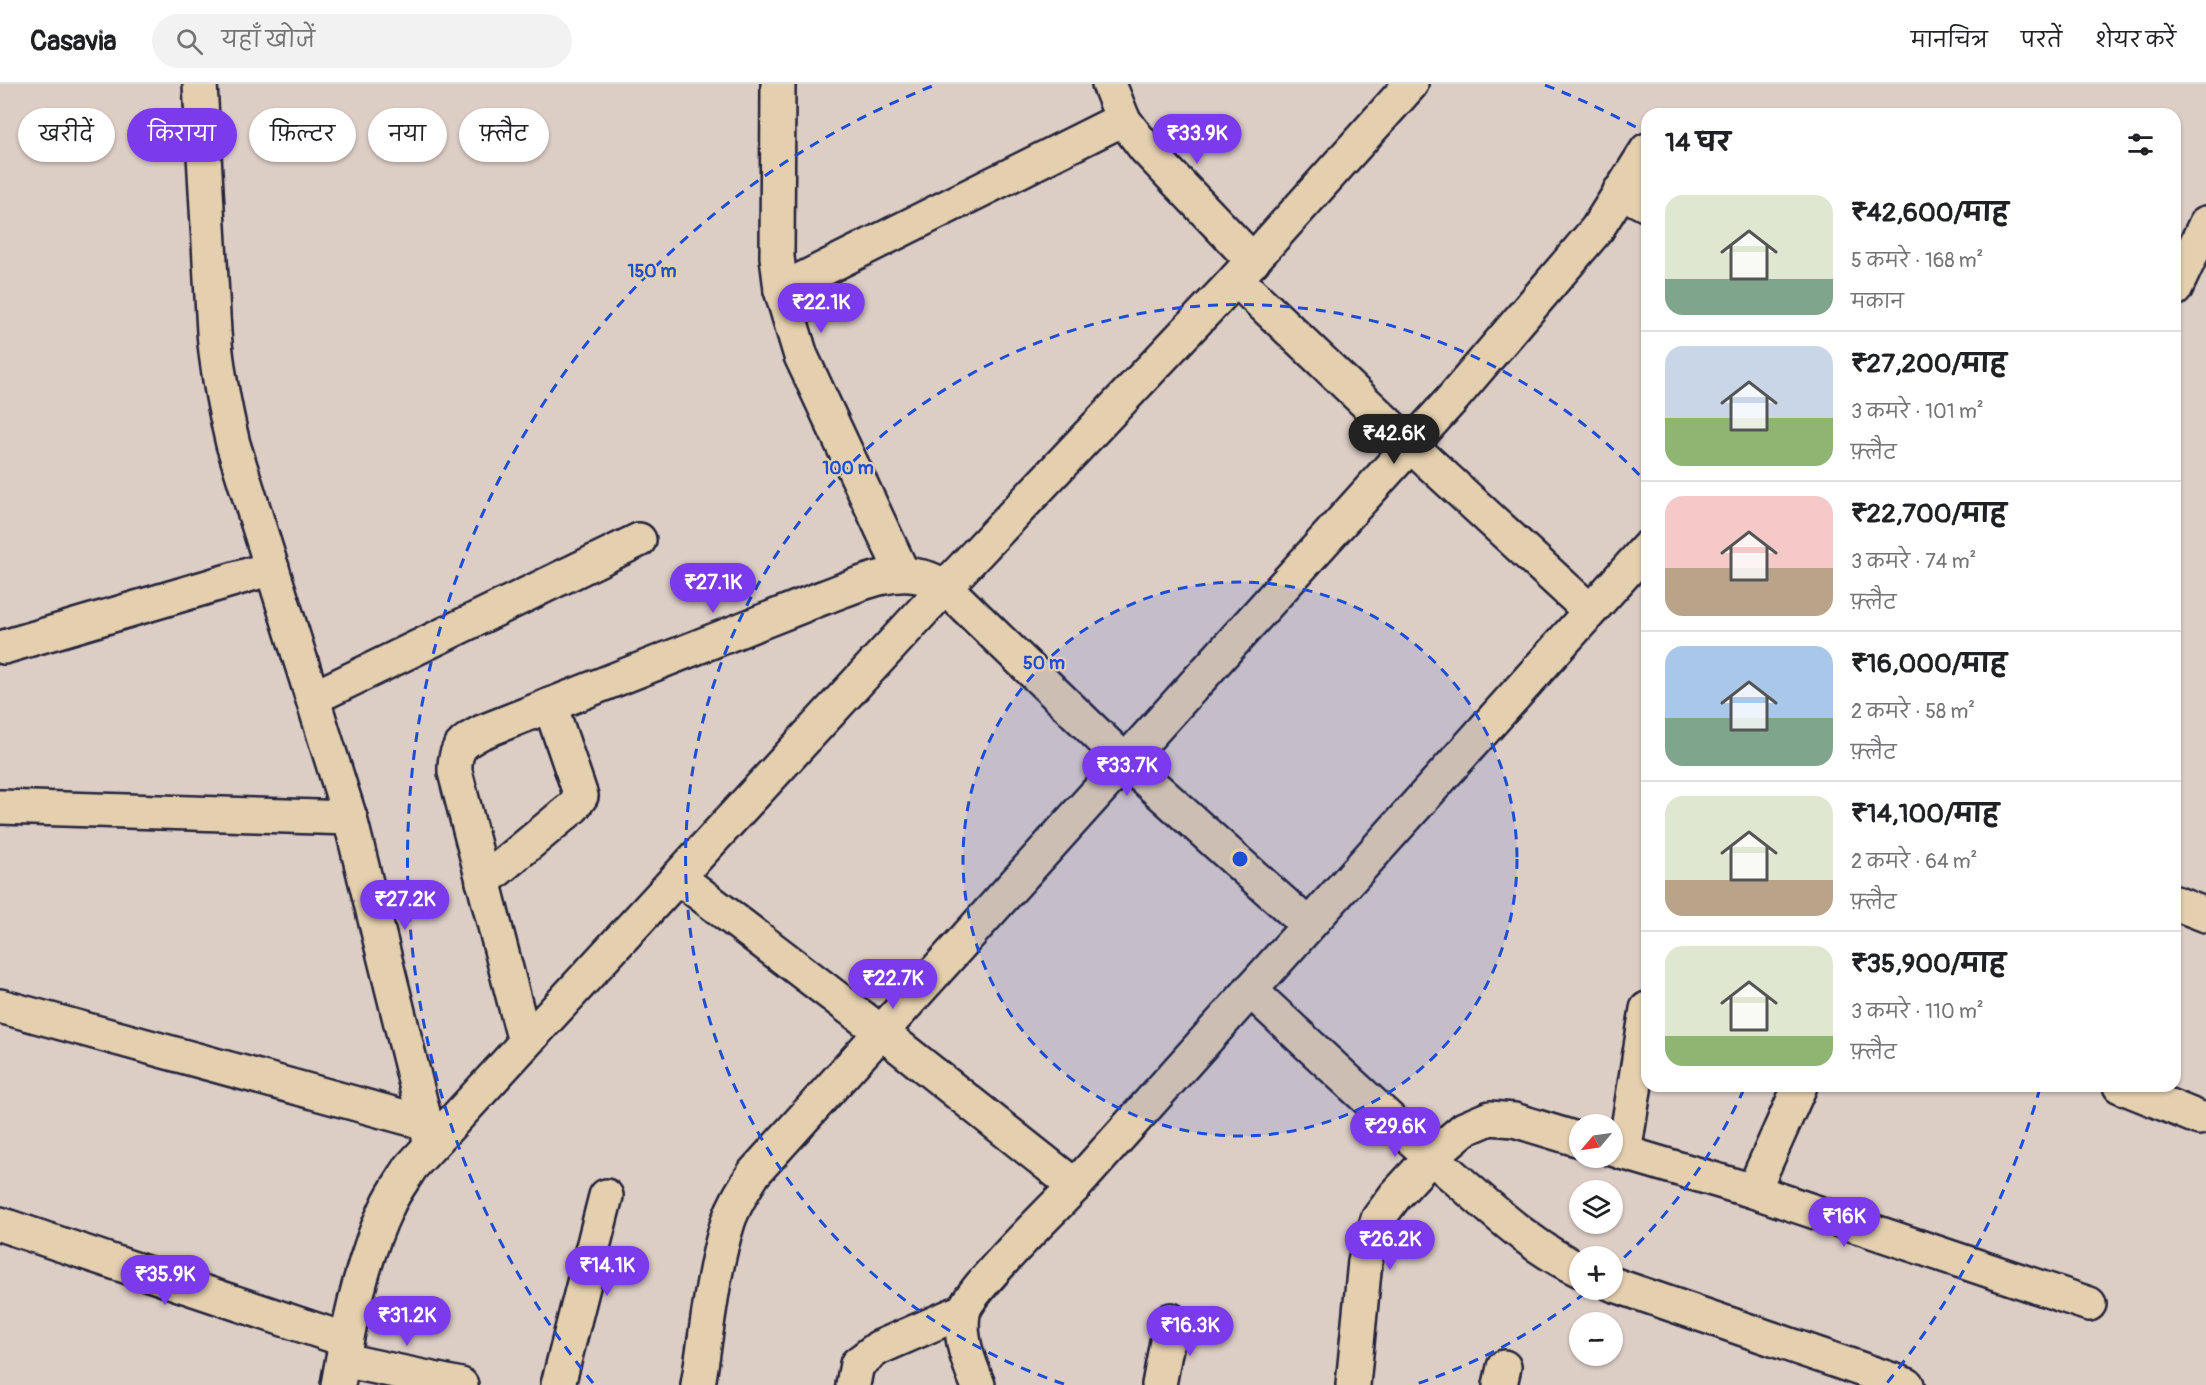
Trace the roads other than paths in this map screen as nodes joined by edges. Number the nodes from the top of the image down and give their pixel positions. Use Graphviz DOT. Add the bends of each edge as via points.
graph roads {
  1 [pos="200,84"];
  2 [pos="778,84"];
  3 [pos="1109,84"];
  4 [pos="1411,84"];
  5 [pos="1123,119"];
  6 [pos="1641,172"];
  7 [pos="1634,198"];
  8 [pos="2206,223"];
  9 [pos="1244,270"];
  10 [pos="2181,276"];
  11 [pos="781,290"];
  12 [pos="1410,445"];
  13 [pos="639,540"];
  14 [pos="1641,555"];
  15 [pos="272,568"];
  16 [pos="903,574"];
  17 [pos="945,587"];
  18 [pos="1590,611"];
  19 [pos="4,647"];
  20 [pos="313,698"];
  21 [pos="550,705"];
  22 [pos="1125,761"];
  23 [pos="0,807"];
  24 [pos="350,818"];
  25 [pos="678,877"];
  26 [pos="483,882"];
  27 [pos="2181,905"];
  28 [pos="2206,915"];
  29 [pos="1308,926"];
  30 [pos="1250,990"];
  31 [pos="0,1006"];
  32 [pos="881,1032"];
  33 [pos="1641,1038"];
  34 [pos="525,1042"];
  35 [pos="1797,1092"];
  36 [pos="2135,1092"];
  37 [pos="2199,1118"];
  38 [pos="1623,1127"];
  39 [pos="429,1134"];
  40 [pos="1569,1137"];
  41 [pos="1623,1152"];
  42 [pos="1431,1157"];
  43 [pos="1075,1186"];
  44 [pos="1753,1191"];
  45 [pos="606,1196"];
  46 [pos="0,1224"];
  47 [pos="1569,1265"];
  48 [pos="1623,1288"];
  49 [pos="2089,1304"];
  50 [pos="963,1311"];
  51 [pos="1171,1320"];
  52 [pos="343,1361"];
  53 [pos="1892,1383"];
  54 [pos="461,1385"];
  55 [pos="558,1385"];
  56 [pos="698,1385"];
  57 [pos="853,1385"];
  58 [pos="978,1385"];
  59 [pos="1159,1385"];
  60 [pos="1353,1385"];
  1 -- 15 [label="street" via="218,371 233,444"];
  2 -- 11 [label="street" via="777,257"];
  3 -- 5 [label="street"];
  4 -- 9 [label="street"];
  5 -- 9 [label="street"];
  5 -- 11 [label="street"];
  6 -- 7 [label="street"];
  7 -- 12 [label="street" via="1597,230"];
  8 -- 10 [label="street"];
  9 -- 12 [label="street"];
  9 -- 17 [label="street"];
  11 -- 16 [label="street" via="801,356"];
  12 -- 18 [label="street"];
  12 -- 22 [label="street"];
  13 -- 20 [label="street"];
  14 -- 18 [label="street"];
  15 -- 19 [label="street"];
  15 -- 20 [label="street"];
  16 -- 17 [label="street" via="925,577"];
  16 -- 21 [label="street" via="822,598"];
  17 -- 22 [label="street"];
  17 -- 25 [label="street"];
  18 -- 29 [label="street"];
  20 -- 24 [label="street"];
  21 -- 26 [label="street" via="580,796 573,807"];
  21 -- 26 [label="street" via="462,742 454,759"];
  22 -- 29 [label="street"];
  22 -- 32 [label="street"];
  23 -- 24 [label="street"];
  24 -- 39 [label="street"];
  25 -- 32 [label="street"];
  25 -- 34 [label="street"];
  26 -- 34 [label="street"];
  27 -- 28 [label="street"];
  29 -- 30 [label="street"];
  30 -- 42 [label="street"];
  30 -- 43 [label="street"];
  31 -- 39 [label="street"];
  32 -- 43 [label="street"];
  32 -- 56 [label="street" via="754,1173 739,1197 720,1250"];
  33 -- 38 [label="street"];
  34 -- 39 [label="street"];
  35 -- 44 [label="street"];
  36 -- 37 [label="street"];
  39 -- 52 [label="street" via="387,1206 364,1269"];
  40 -- 42 [label="street" via="1514,1120 1490,1118 1464,1130"];
  41 -- 44 [label="street"];
  42 -- 47 [label="street" via="1519,1234"];
  42 -- 60 [label="street" via="1378,1219 1365,1262"];
  43 -- 50 [label="street" via="981,1284"];
  44 -- 49 [label="street"];
  45 -- 55 [label="street"];
  46 -- 52 [label="street"];
  48 -- 53 [label="street"];
  50 -- 57 [label="street" via="878,1348 858,1364"];
  50 -- 58 [label="street" via="963,1340"];
  51 -- 59 [label="street"];
  52 -- 54 [label="street"];
}
